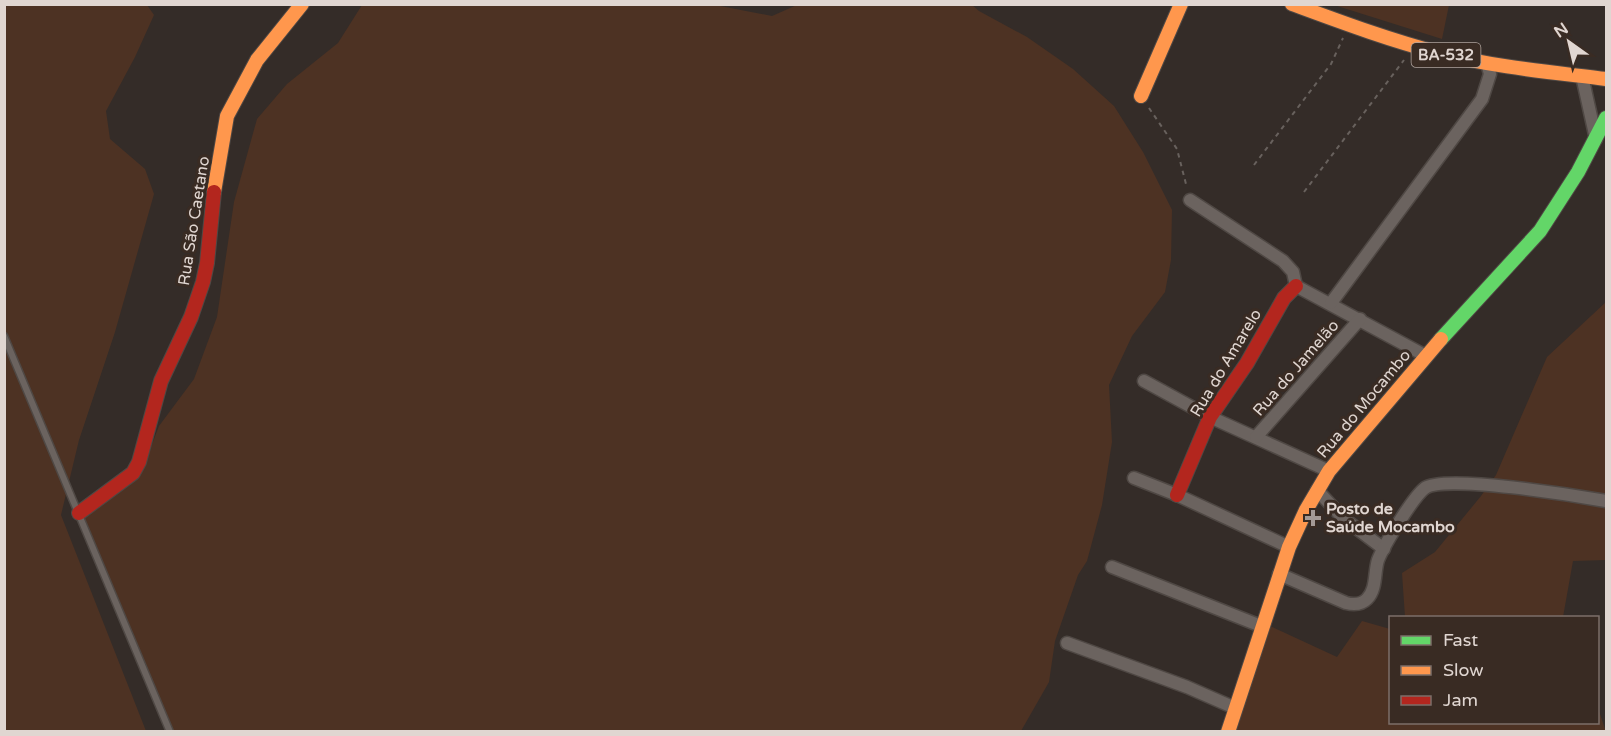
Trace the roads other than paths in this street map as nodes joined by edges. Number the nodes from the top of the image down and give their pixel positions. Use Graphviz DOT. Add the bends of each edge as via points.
graph roads {
  1 [pos="302,4"];
  2 [pos="1181,4"];
  3 [pos="1292,4"];
  4 [pos="1487,63"];
  5 [pos="1582,76"];
  6 [pos="1606,79"];
  7 [pos="1141,96"];
  8 [pos="1606,118"];
  9 [pos="1596,139"];
  10 [pos="1190,200"];
  11 [pos="1296,286"];
  12 [pos="1331,303"];
  13 [pos="1360,319"];
  14 [pos="4,336"];
  15 [pos="1426,356"];
  16 [pos="1144,381"];
  17 [pos="1210,417"];
  18 [pos="1256,437"];
  19 [pos="1329,471"];
  20 [pos="1134,478"];
  21 [pos="1317,490"];
  22 [pos="1178,495"];
  23 [pos="1606,501"];
  24 [pos="79,513"];
  25 [pos="1289,547"];
  26 [pos="1384,549"];
  27 [pos="1112,567"];
  28 [pos="1279,574"];
  29 [pos="1261,626"];
  30 [pos="1067,643"];
  31 [pos="1234,708"];
  32 [pos="170,732"];
  33 [pos="1228,732"];
  1 -- 24 [label="street, Rua São Caetano" via="260,56 228,116 211,208 203,282 161,381 141,455 133,473"];
  2 -- 7 [label="street"];
  3 -- 4 [label="street, BA-532" via="1442,54"];
  4 -- 5 [label="street, BA-532"];
  4 -- 12 [label="street" via="1490,74 1482,99"];
  5 -- 6 [label="street, BA-532"];
  5 -- 9 [label="street"];
  8 -- 9 [label="street, Rua do Mocambo"];
  9 -- 15 [label="street, Rua do Mocambo" via="1540,231"];
  10 -- 11 [label="street" via="1283,261 1293,272"];
  11 -- 12 [label="street"];
  11 -- 17 [label="street, Rua do Amarelo" via="1284,298"];
  12 -- 13 [label="street"];
  13 -- 15 [label="street"];
  13 -- 18 [label="street, Rua do Jamelão"];
  14 -- 24 [label="lane"];
  15 -- 19 [label="street, Rua do Mocambo"];
  16 -- 17 [label="street"];
  17 -- 18 [label="street"];
  17 -- 22 [label="street, Rua do Amarelo"];
  18 -- 19 [label="street"];
  19 -- 21 [label="street, Rua do Mocambo"];
  20 -- 22 [label="street"];
  21 -- 25 [label="street, Rua do Mocambo"];
  21 -- 26 [label="street" via="1343,518"];
  22 -- 25 [label="street"];
  23 -- 26 [label="street" via="1510,487 1435,484 1415,499"];
  24 -- 32 [label="lane"];
  25 -- 28 [label="street, Rua do Mocambo"];
  26 -- 28 [label="street" via="1371,593 1357,604 1346,603"];
  27 -- 29 [label="street"];
  28 -- 29 [label="street, Rua do Mocambo"];
  29 -- 31 [label="street, Rua do Mocambo"];
  30 -- 31 [label="street"];
  31 -- 33 [label="street, Rua do Mocambo"];
}
